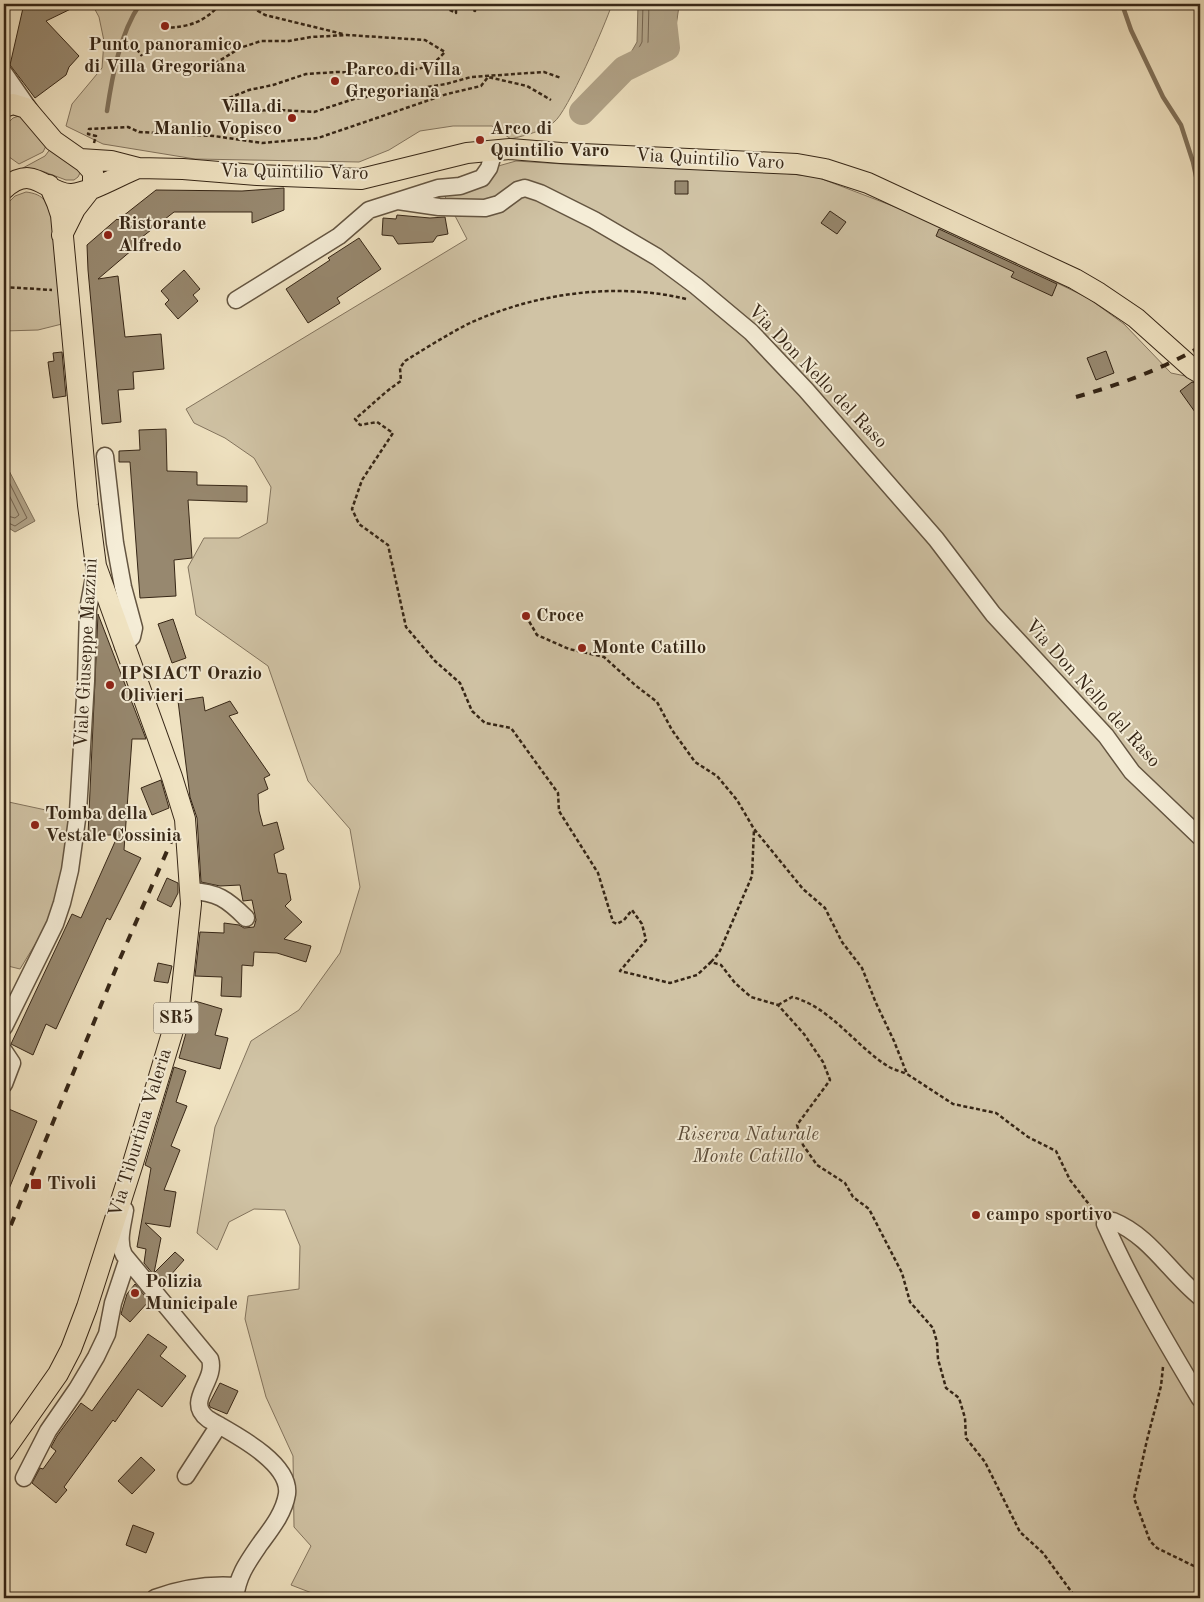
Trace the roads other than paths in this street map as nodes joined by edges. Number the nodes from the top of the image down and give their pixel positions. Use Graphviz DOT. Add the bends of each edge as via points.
graph roads {
  1 [pos="4,73"];
  2 [pos="4,107"];
  3 [pos="31,112"];
  4 [pos="494,150"];
  5 [pos="85,159"];
  6 [pos="138,168"];
  7 [pos="9,179"];
  8 [pos="49,185"];
  9 [pos="91,188"];
  10 [pos="398,201"];
  11 [pos="62,235"];
  12 [pos="236,300"];
  13 [pos="1198,373"];
  14 [pos="105,456"];
  15 [pos="96,566"];
  16 [pos="123,646"];
  17 [pos="1200,837"];
  18 [pos="190,891"];
  19 [pos="246,918"];
  20 [pos="4,1027"];
  21 [pos="4,1051"];
  22 [pos="4,1084"];
  23 [pos="133,1163"];
  24 [pos="127,1261"];
  25 [pos="1200,1297"];
  26 [pos="1200,1399"];
  27 [pos="219,1426"];
  28 [pos="4,1451"];
  29 [pos="186,1476"];
  30 [pos="24,1478"];
  31 [pos="235,1592"];
  32 [pos="155,1598"];
  1 -- 3 [label="street"];
  2 -- 3 [label="main road" via="17,105"];
  3 -- 5 [label="main road" via="54,141"];
  4 -- 6 [label="main road, Via Quintilio Varo" via="467,153 361,179"];
  4 -- 10 [label="street" via="482,178"];
  4 -- 13 [label="main road, Via Quintilio Varo" via="771,162 815,166 840,173 882,188 1090,287 1145,325"];
  5 -- 6 [label="main road"];
  5 -- 9 [label="main road" via="93,172"];
  6 -- 9 [label="main road"];
  7 -- 8 [label="main road" via="33,179"];
  8 -- 9 [label="main road" via="68,194"];
  8 -- 11 [label="main road, Viale Giuseppe Mazzini" via="60,211"];
  9 -- 11 [label="main road" via="75,209"];
  10 -- 12 [label="street" via="369,210 339,236"];
  10 -- 17 [label="street, Via Don Nello del Raso" via="439,207 486,208 525,188 594,220 657,257 696,286 752,332 806,390 936,539 993,614 1106,736 1132,772"];
  11 -- 15 [label="main road, Viale Giuseppe Mazzini"];
  14 -- 16 [label="street" via="115,543 134,628 132,638"];
  15 -- 16 [label="main road, Via Tiburtina Valeria / SR5"];
  15 -- 20 [label="street, Viale Giuseppe Mazzini" via="88,610 78,812 70,870 55,924"];
  16 -- 18 [label="main road, Via Tiburtina Valeria / SR5" via="185,819"];
  18 -- 19 [label="street" via="219,895"];
  18 -- 23 [label="main road, Via Tiburtina Valeria / SR5" via="180,1007"];
  21 -- 22 [label="street" via="12,1063"];
  23 -- 24 [label="street" via="121,1237"];
  23 -- 28 [label="main road, Via Tiburtina Valeria / SR5" via="71,1349 51,1386"];
  24 -- 27 [label="street" via="210,1359 209,1378 199,1403 204,1416"];
  24 -- 30 [label="street" via="107,1334 77,1389 48,1431"];
  25 -- 26 [label="street" via="1127,1226 1113,1221 1105,1224 1166,1342"];
  27 -- 29 [label="street"];
  27 -- 31 [label="street" via="274,1462 285,1477 287,1488 280,1514 243,1569"];
  31 -- 32 [label="street" via="217,1584 178,1590"];
}
